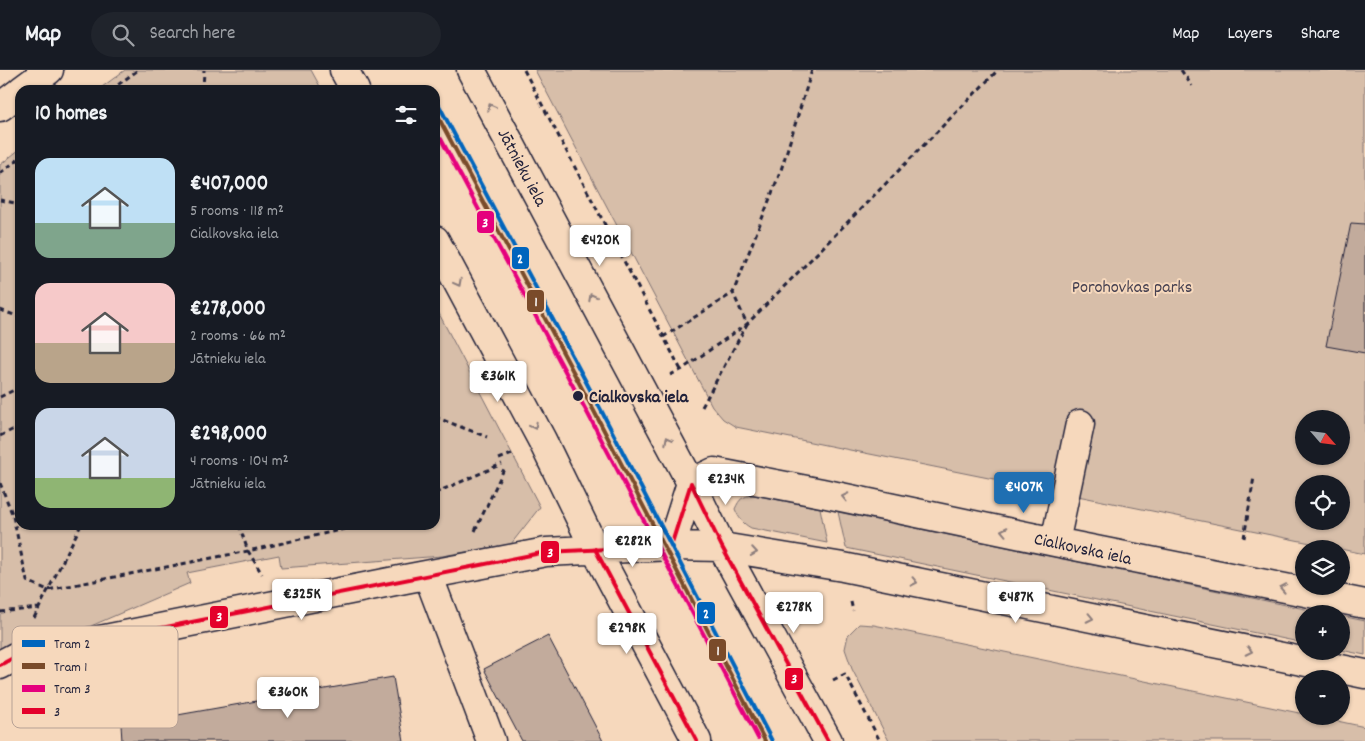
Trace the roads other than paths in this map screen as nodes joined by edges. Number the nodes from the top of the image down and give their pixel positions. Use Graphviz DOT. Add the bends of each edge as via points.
graph roads {
  1 [pos="49,70"];
  2 [pos="344,70"];
  3 [pos="471,70"];
  4 [pos="29,85"];
  5 [pos="352,85"];
  6 [pos="15,96"];
  7 [pos="0,107"];
  8 [pos="440,249"];
  9 [pos="1080,424"];
  10 [pos="691,484"];
  11 [pos="1055,542"];
  12 [pos="670,546"];
  13 [pos="722,547"];
  14 [pos="595,549"];
  15 [pos="428,575"];
  16 [pos="1365,604"];
  17 [pos="175,626"];
  18 [pos="1365,674"];
  19 [pos="488,740"];
  20 [pos="697,741"];
  21 [pos="828,741"];
  1 -- 4 [label="street"];
  2 -- 5 [label="street"];
  10 -- 3 [label="street, Jātnieku iela, one-way"];
  6 -- 7 [label="street"];
  8 -- 14 [label="street, one-way" via="542,440"];
  9 -- 11 [label="street"];
  11 -- 10 [label="street, Cialkovska iela, one-way" via="714,472"];
  10 -- 12 [label="street"];
  10 -- 13 [label="street, Jātnieku iela"];
  16 -- 11 [label="street, Cialkovska iela, one-way"];
  12 -- 13 [label="street"];
  12 -- 14 [label="street"];
  13 -- 18 [label="street, one-way" via="843,567"];
  13 -- 21 [label="street, Jātnieku iela"];
  14 -- 15 [label="street" via="546,552"];
  14 -- 20 [label="street"];
  15 -- 17 [label="street"];
  15 -- 19 [label="street"];
}
